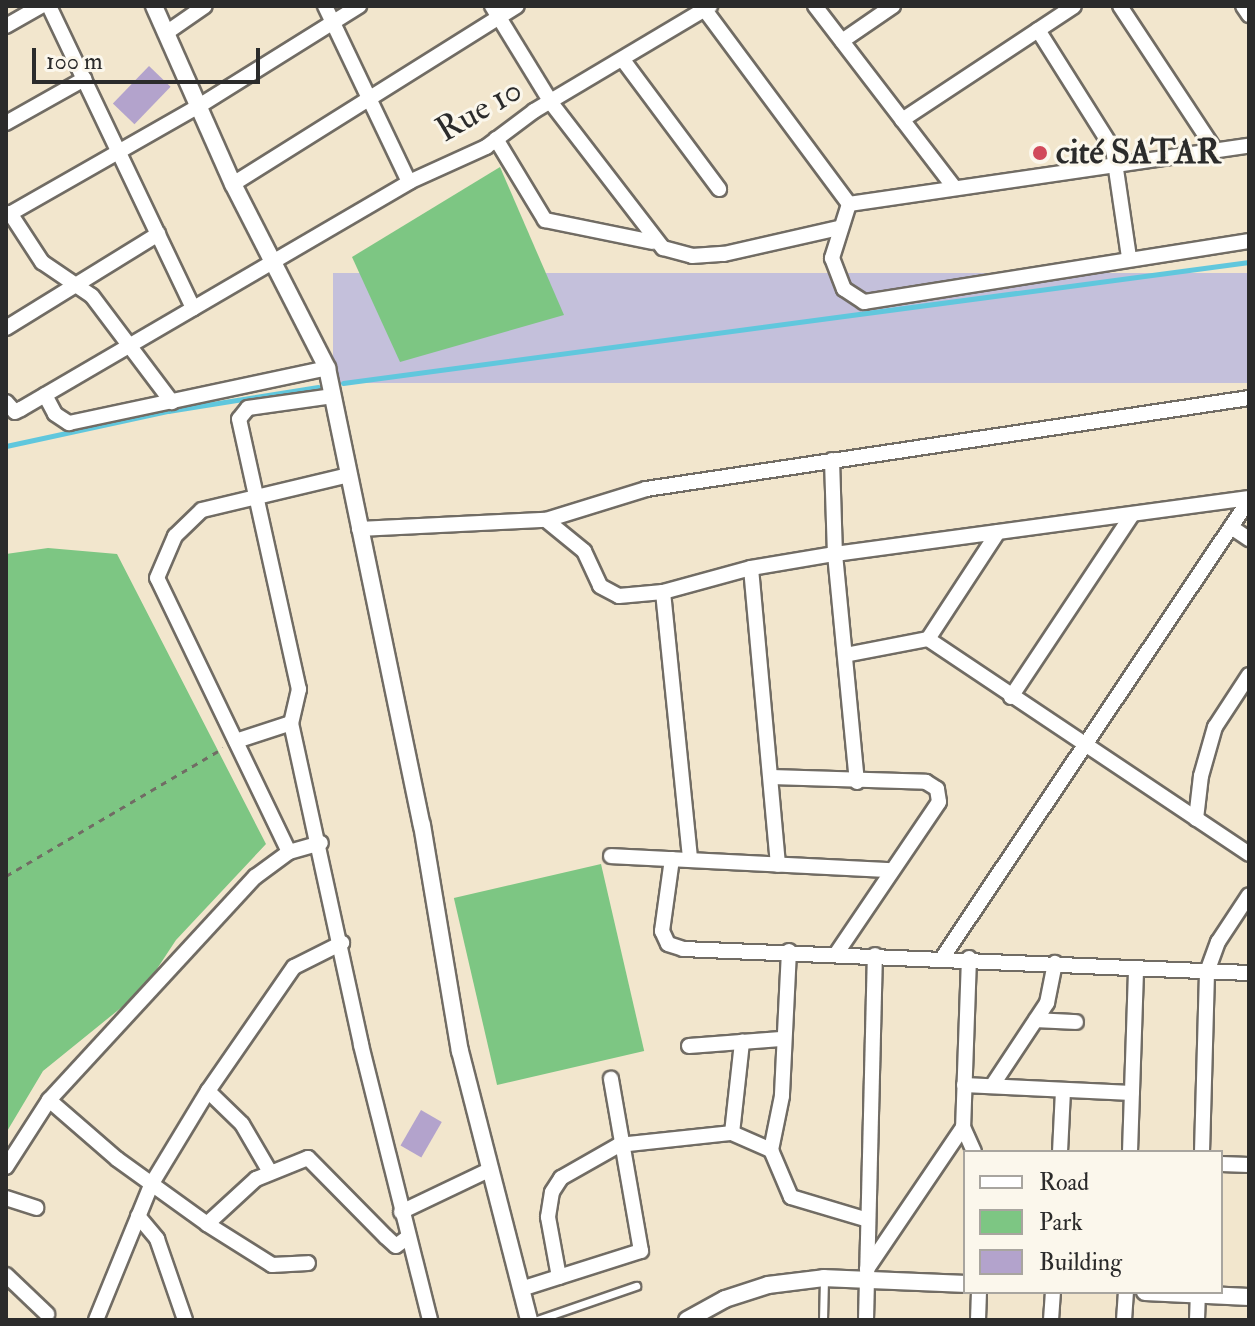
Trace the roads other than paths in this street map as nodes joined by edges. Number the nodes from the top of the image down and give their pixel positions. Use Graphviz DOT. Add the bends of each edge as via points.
graph roads {
  1 [pos="41,6"];
  2 [pos="49,6"];
  3 [pos="154,6"];
  4 [pos="205,6"];
  5 [pos="325,6"];
  6 [pos="359,6"];
  7 [pos="517,6"];
  8 [pos="815,6"];
  9 [pos="893,6"];
  10 [pos="1074,6"];
  11 [pos="1120,6"];
  12 [pos="1243,6"];
  13 [pos="705,7"];
  14 [pos="495,12"];
  15 [pos="1249,15"];
  16 [pos="333,22"];
  17 [pos="6,26"];
  18 [pos="1038,30"];
  19 [pos="166,33"];
  20 [pos="842,41"];
  21 [pos="623,60"];
  22 [pos="84,79"];
  23 [pos="370,101"];
  24 [pos="552,104"];
  25 [pos="199,106"];
  26 [pos="902,120"];
  27 [pos="6,123"];
  28 [pos="496,139"];
  29 [pos="1249,146"];
  30 [pos="1215,150"];
  31 [pos="118,152"];
  32 [pos="1115,162"];
  33 [pos="409,182"];
  34 [pos="233,184"];
  35 [pos="954,187"];
  36 [pos="719,189"];
  37 [pos="849,204"];
  38 [pos="8,215"];
  39 [pos="838,228"];
  40 [pos="158,234"];
  41 [pos="1249,241"];
  42 [pos="653,242"];
  43 [pos="1129,257"];
  44 [pos="274,261"];
  45 [pos="75,285"];
  46 [pos="193,308"];
  47 [pos="6,328"];
  48 [pos="130,345"];
  49 [pos="327,368"];
  50 [pos="45,395"];
  51 [pos="333,396"];
  52 [pos="1249,398"];
  53 [pos="6,402"];
  54 [pos="172,402"];
  55 [pos="832,460"];
  56 [pos="349,475"];
  57 [pos="256,496"];
  58 [pos="1249,499"];
  59 [pos="1132,515"];
  60 [pos="546,520"];
  61 [pos="1231,527"];
  62 [pos="359,529"];
  63 [pos="998,532"];
  64 [pos="1249,539"];
  65 [pos="835,554"];
  66 [pos="751,568"];
  67 [pos="663,592"];
  68 [pos="928,639"];
  69 [pos="845,655"];
  70 [pos="1249,675"];
  71 [pos="1011,697"];
  72 [pos="291,723"];
  73 [pos="236,741"];
  74 [pos="1085,746"];
  75 [pos="771,777"];
  76 [pos="857,782"];
  77 [pos="1196,819"];
  78 [pos="321,843"];
  79 [pos="289,852"];
  80 [pos="1249,854"];
  81 [pos="611,856"];
  82 [pos="672,859"];
  83 [pos="690,860"];
  84 [pos="778,865"];
  85 [pos="890,870"];
  86 [pos="1249,895"];
  87 [pos="342,943"];
  88 [pos="789,951"];
  89 [pos="836,954"];
  90 [pos="875,955"];
  91 [pos="943,957"];
  92 [pos="969,958"];
  93 [pos="1055,963"];
  94 [pos="1136,968"];
  95 [pos="1207,972"];
  96 [pos="1249,973"];
  97 [pos="1036,1020"];
  98 [pos="1076,1022"];
  99 [pos="781,1039"];
  100 [pos="742,1042"];
  101 [pos="689,1046"];
  102 [pos="611,1079"];
  103 [pos="964,1085"];
  104 [pos="992,1086"];
  105 [pos="1063,1090"];
  106 [pos="208,1091"];
  107 [pos="1132,1093"];
  108 [pos="49,1100"];
  109 [pos="963,1127"];
  110 [pos="732,1133"];
  111 [pos="619,1145"];
  112 [pos="771,1150"];
  113 [pos="973,1150"];
  114 [pos="1060,1150"];
  115 [pos="1130,1150"];
  116 [pos="1202,1150"];
  117 [pos="1223,1164"];
  118 [pos="1249,1165"];
  119 [pos="6,1167"];
  120 [pos="489,1170"];
  121 [pos="270,1172"];
  122 [pos="151,1185"];
  123 [pos="6,1198"];
  124 [pos="36,1208"];
  125 [pos="401,1212"];
  126 [pos="138,1216"];
  127 [pos="868,1220"];
  128 [pos="207,1224"];
  129 [pos="408,1237"];
  130 [pos="308,1263"];
  131 [pos="867,1274"];
  132 [pos="6,1275"];
  133 [pos="559,1277"];
  134 [pos="824,1278"];
  135 [pos="963,1284"];
  136 [pos="636,1286"];
  137 [pos="521,1289"];
  138 [pos="979,1294"];
  139 [pos="1053,1294"];
  140 [pos="1126,1294"];
  141 [pos="1198,1294"];
  142 [pos="1211,1294"];
  143 [pos="1249,1297"];
  144 [pos="47,1314"];
  145 [pos="96,1320"];
  146 [pos="185,1320"];
  147 [pos="430,1320"];
  148 [pos="529,1320"];
  149 [pos="537,1320"];
  150 [pos="687,1320"];
  151 [pos="823,1320"];
  152 [pos="866,1320"];
  153 [pos="978,1320"];
  154 [pos="1051,1320"];
  155 [pos="1124,1320"];
  156 [pos="1197,1320"];
  1 -- 17 [label="street"];
  2 -- 22 [label="street"];
  3 -- 19 [label="street"];
  4 -- 19 [label="street"];
  5 -- 16 [label="street"];
  6 -- 16 [label="street"];
  7 -- 14 [label="street"];
  8 -- 20 [label="street"];
  9 -- 20 [label="street"];
  10 -- 18 [label="street"];
  11 -- 30 [label="street"];
  12 -- 15 [label="street"];
  13 -- 21 [label="street, Rue 10"];
  13 -- 37 [label="street"];
  14 -- 23 [label="street"];
  14 -- 24 [label="street"];
  16 -- 23 [label="street"];
  16 -- 25 [label="street"];
  18 -- 26 [label="street"];
  18 -- 32 [label="street"];
  19 -- 25 [label="street"];
  20 -- 26 [label="street"];
  21 -- 24 [label="street, Rue 10"];
  21 -- 36 [label="street"];
  22 -- 27 [label="street"];
  22 -- 31 [label="street"];
  23 -- 33 [label="street"];
  23 -- 34 [label="street"];
  24 -- 28 [label="street, Rue 10"];
  24 -- 42 [label="street"];
  25 -- 31 [label="street"];
  25 -- 34 [label="street"];
  26 -- 35 [label="street"];
  28 -- 33 [label="street, Rue 10"];
  28 -- 42 [label="street" via="545,220"];
  29 -- 30 [label="street"];
  30 -- 32 [label="street"];
  31 -- 38 [label="street"];
  31 -- 40 [label="street"];
  32 -- 35 [label="street"];
  32 -- 43 [label="street"];
  33 -- 44 [label="street, Rue 10"];
  34 -- 44 [label="street"];
  35 -- 37 [label="street"];
  37 -- 39 [label="street"];
  38 -- 45 [label="street" via="42,262"];
  39 -- 42 [label="street" via="724,254 673,253"];
  39 -- 43 [label="street" via="835,271 844,289 864,302 889,302"];
  40 -- 45 [label="street"];
  40 -- 46 [label="street"];
  41 -- 43 [label="street"];
  44 -- 46 [label="street, Rue 10"];
  44 -- 49 [label="street"];
  45 -- 47 [label="street"];
  45 -- 48 [label="street" via="92,296"];
  46 -- 48 [label="street, Rue 10"];
  48 -- 50 [label="street, Rue 10"];
  48 -- 54 [label="street"];
  49 -- 51 [label="street"];
  49 -- 54 [label="street"];
  50 -- 53 [label="street, Rue 10" via="15,412"];
  50 -- 54 [label="street" via="55,414 69,423"];
  51 -- 56 [label="street"];
  51 -- 57 [label="street" via="242,412"];
  52 -- 55 [label="street"];
  55 -- 60 [label="street" via="646,489"];
  55 -- 65 [label="street"];
  56 -- 57 [label="street"];
  56 -- 62 [label="street"];
  57 -- 72 [label="street" via="299,689"];
  57 -- 73 [label="street" via="202,510 175,536 157,578"];
  58 -- 59 [label="street"];
  58 -- 61 [label="street"];
  59 -- 63 [label="street"];
  59 -- 71 [label="street"];
  60 -- 62 [label="street"];
  60 -- 67 [label="street" via="584,551 600,586 619,596"];
  61 -- 64 [label="street"];
  61 -- 74 [label="street"];
  62 -- 120 [label="street" via="422,825 460,1051"];
  63 -- 65 [label="street"];
  63 -- 68 [label="street"];
  65 -- 66 [label="street"];
  65 -- 69 [label="street"];
  66 -- 67 [label="street"];
  66 -- 75 [label="street"];
  67 -- 83 [label="street"];
  68 -- 69 [label="street"];
  68 -- 71 [label="street"];
  69 -- 76 [label="street"];
  70 -- 77 [label="street" via="1215,727"];
  71 -- 74 [label="street"];
  72 -- 73 [label="street"];
  72 -- 78 [label="street"];
  73 -- 79 [label="street"];
  74 -- 77 [label="street"];
  74 -- 91 [label="street"];
  75 -- 76 [label="street"];
  75 -- 84 [label="street"];
  76 -- 85 [label="street" via="926,782 937,789 939,802"];
  77 -- 80 [label="street"];
  78 -- 79 [label="street"];
  78 -- 87 [label="street"];
  79 -- 108 [label="street" via="222,911"];
  81 -- 82 [label="street"];
  82 -- 83 [label="street"];
  82 -- 88 [label="street" via="662,931 668,944"];
  83 -- 84 [label="street"];
  84 -- 85 [label="street"];
  85 -- 89 [label="street"];
  86 -- 95 [label="street" via="1218,942"];
  87 -- 106 [label="street" via="294,967"];
  87 -- 125 [label="street"];
  88 -- 89 [label="street"];
  88 -- 99 [label="street"];
  89 -- 90 [label="street"];
  90 -- 91 [label="street"];
  90 -- 127 [label="street"];
  91 -- 92 [label="street"];
  92 -- 93 [label="street"];
  92 -- 103 [label="street"];
  93 -- 94 [label="street"];
  93 -- 97 [label="street" via="1053,986"];
  94 -- 95 [label="street"];
  94 -- 107 [label="street"];
  95 -- 96 [label="street"];
  95 -- 116 [label="street"];
  97 -- 98 [label="street"];
  97 -- 104 [label="street"];
  99 -- 100 [label="street"];
  99 -- 112 [label="street" via="782,1096"];
  100 -- 101 [label="street"];
  100 -- 110 [label="street"];
  102 -- 111 [label="street"];
  103 -- 104 [label="street"];
  103 -- 109 [label="street"];
  104 -- 105 [label="street"];
  105 -- 107 [label="street"];
  105 -- 114 [label="street"];
  106 -- 121 [label="street" via="248,1131"];
  106 -- 122 [label="street"];
  107 -- 115 [label="street"];
  108 -- 119 [label="street"];
  108 -- 122 [label="street"];
  109 -- 113 [label="street"];
  109 -- 131 [label="street"];
  110 -- 111 [label="street"];
  110 -- 112 [label="street"];
  111 -- 133 [label="street" via="561,1178 552,1192 548,1217"];
  111 -- 133 [label="street" via="641,1251"];
  112 -- 127 [label="street" via="791,1197"];
  117 -- 118 [label="street"];
  120 -- 125 [label="street"];
  120 -- 137 [label="street"];
  121 -- 128 [label="street" via="238,1193"];
  121 -- 129 [label="street" via="314,1159 396,1246"];
  122 -- 126 [label="street"];
  122 -- 128 [label="street"];
  123 -- 124 [label="street"];
  125 -- 129 [label="street"];
  126 -- 145 [label="street"];
  126 -- 146 [label="street" via="157,1239"];
  127 -- 131 [label="street"];
  128 -- 130 [label="street" via="272,1265"];
  129 -- 147 [label="street"];
  131 -- 134 [label="street"];
  131 -- 135 [label="street"];
  131 -- 152 [label="street"];
  132 -- 144 [label="street"];
  133 -- 137 [label="street"];
  134 -- 150 [label="street" via="768,1285 725,1299"];
  134 -- 151 [label="lane"];
  136 -- 149 [label="lane"];
  137 -- 148 [label="street"];
  138 -- 153 [label="street"];
  139 -- 154 [label="street"];
  140 -- 155 [label="street"];
  141 -- 156 [label="street"];
  142 -- 143 [label="street"];
}
